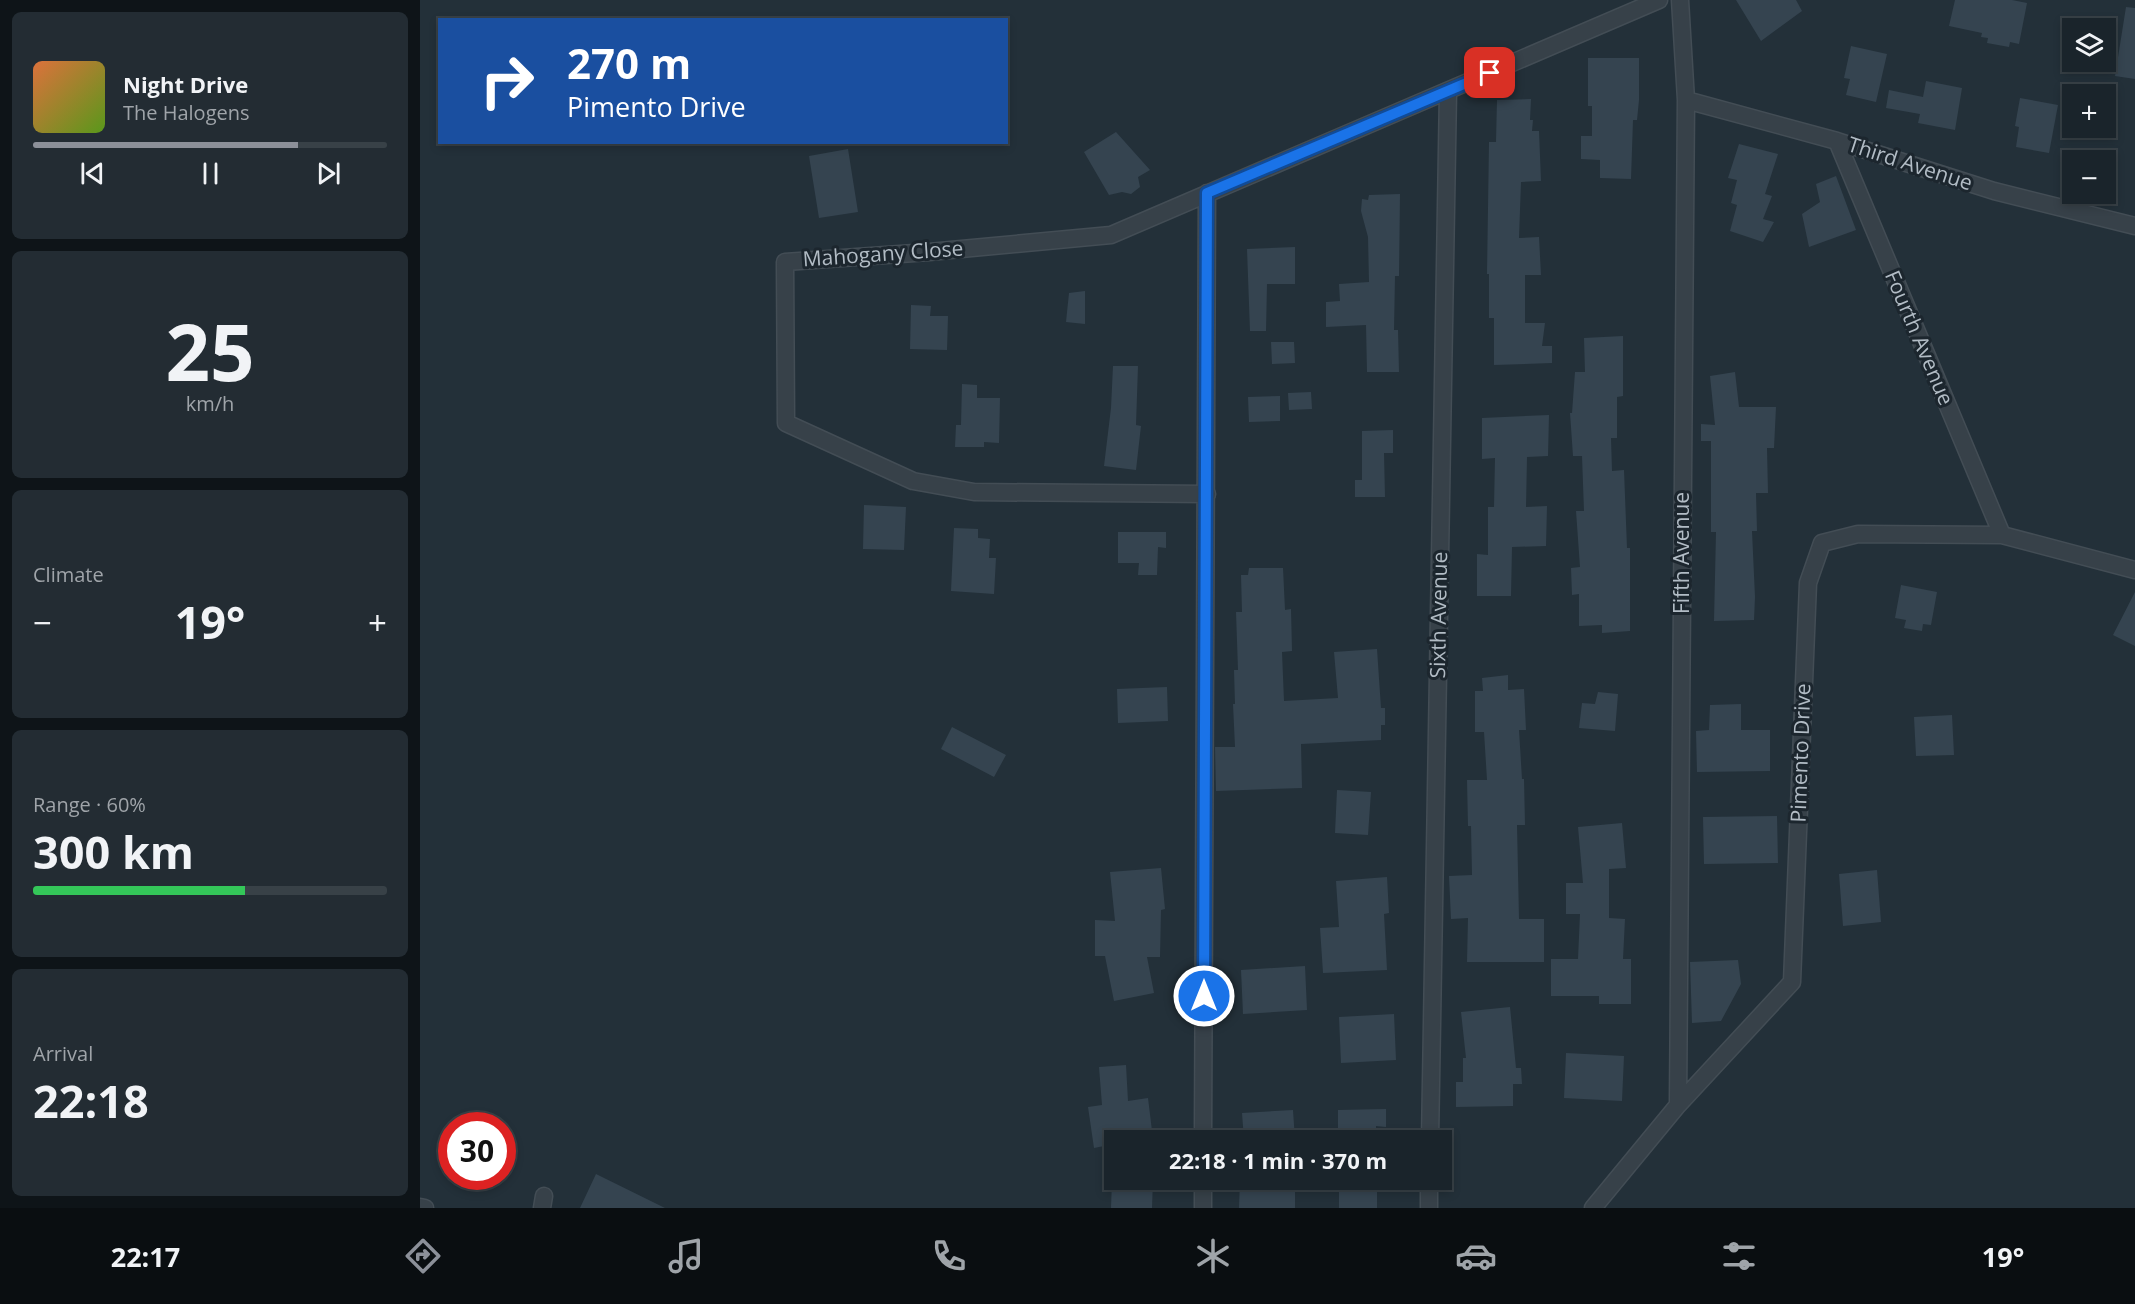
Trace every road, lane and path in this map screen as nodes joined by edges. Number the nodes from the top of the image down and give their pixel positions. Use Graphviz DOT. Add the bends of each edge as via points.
graph roads {
  1 [pos="1659,0"];
  2 [pos="1680,0"];
  3 [pos="1448,91"];
  4 [pos="1686,100"];
  5 [pos="1837,141"];
  6 [pos="1207,193"];
  7 [pos="2135,226"];
  8 [pos="1207,494"];
  9 [pos="2002,535"];
  10 [pos="2135,570"];
  11 [pos="1677,1106"];
  12 [pos="1203,1130"];
  13 [pos="1430,1130"];
  14 [pos="1203,1190"];
  15 [pos="1429,1190"];
  16 [pos="420,1207"];
  17 [pos="425,1208"];
  18 [pos="1203,1208"];
  19 [pos="1429,1208"];
  20 [pos="1593,1208"];
  1 -- 3 [label="street"];
  2 -- 4 [label="street, Fifth Avenue"];
  3 -- 6 [label="street"];
  3 -- 13 [label="street, Sixth Avenue"];
  4 -- 5 [label="street, Third Avenue"];
  4 -- 11 [label="street, Fifth Avenue"];
  5 -- 7 [label="street, Third Avenue" via="1994,191"];
  5 -- 9 [label="street, Fourth Avenue"];
  6 -- 8 [label="street"];
  6 -- 8 [label="street, Mahogany Close" via="1112,235 785,262 786,423 913,481 974,492"];
  8 -- 12 [label="street"];
  9 -- 10 [label="street, Pimento Drive"];
  9 -- 11 [label="street, Pimento Drive" via="1858,534 1822,543 1808,583 1792,982"];
  11 -- 20 [label="street, Pimento Drive"];
  14 -- 18 [label="street"];
  15 -- 19 [label="street"];
  16 -- 17 [label="street"];
}
